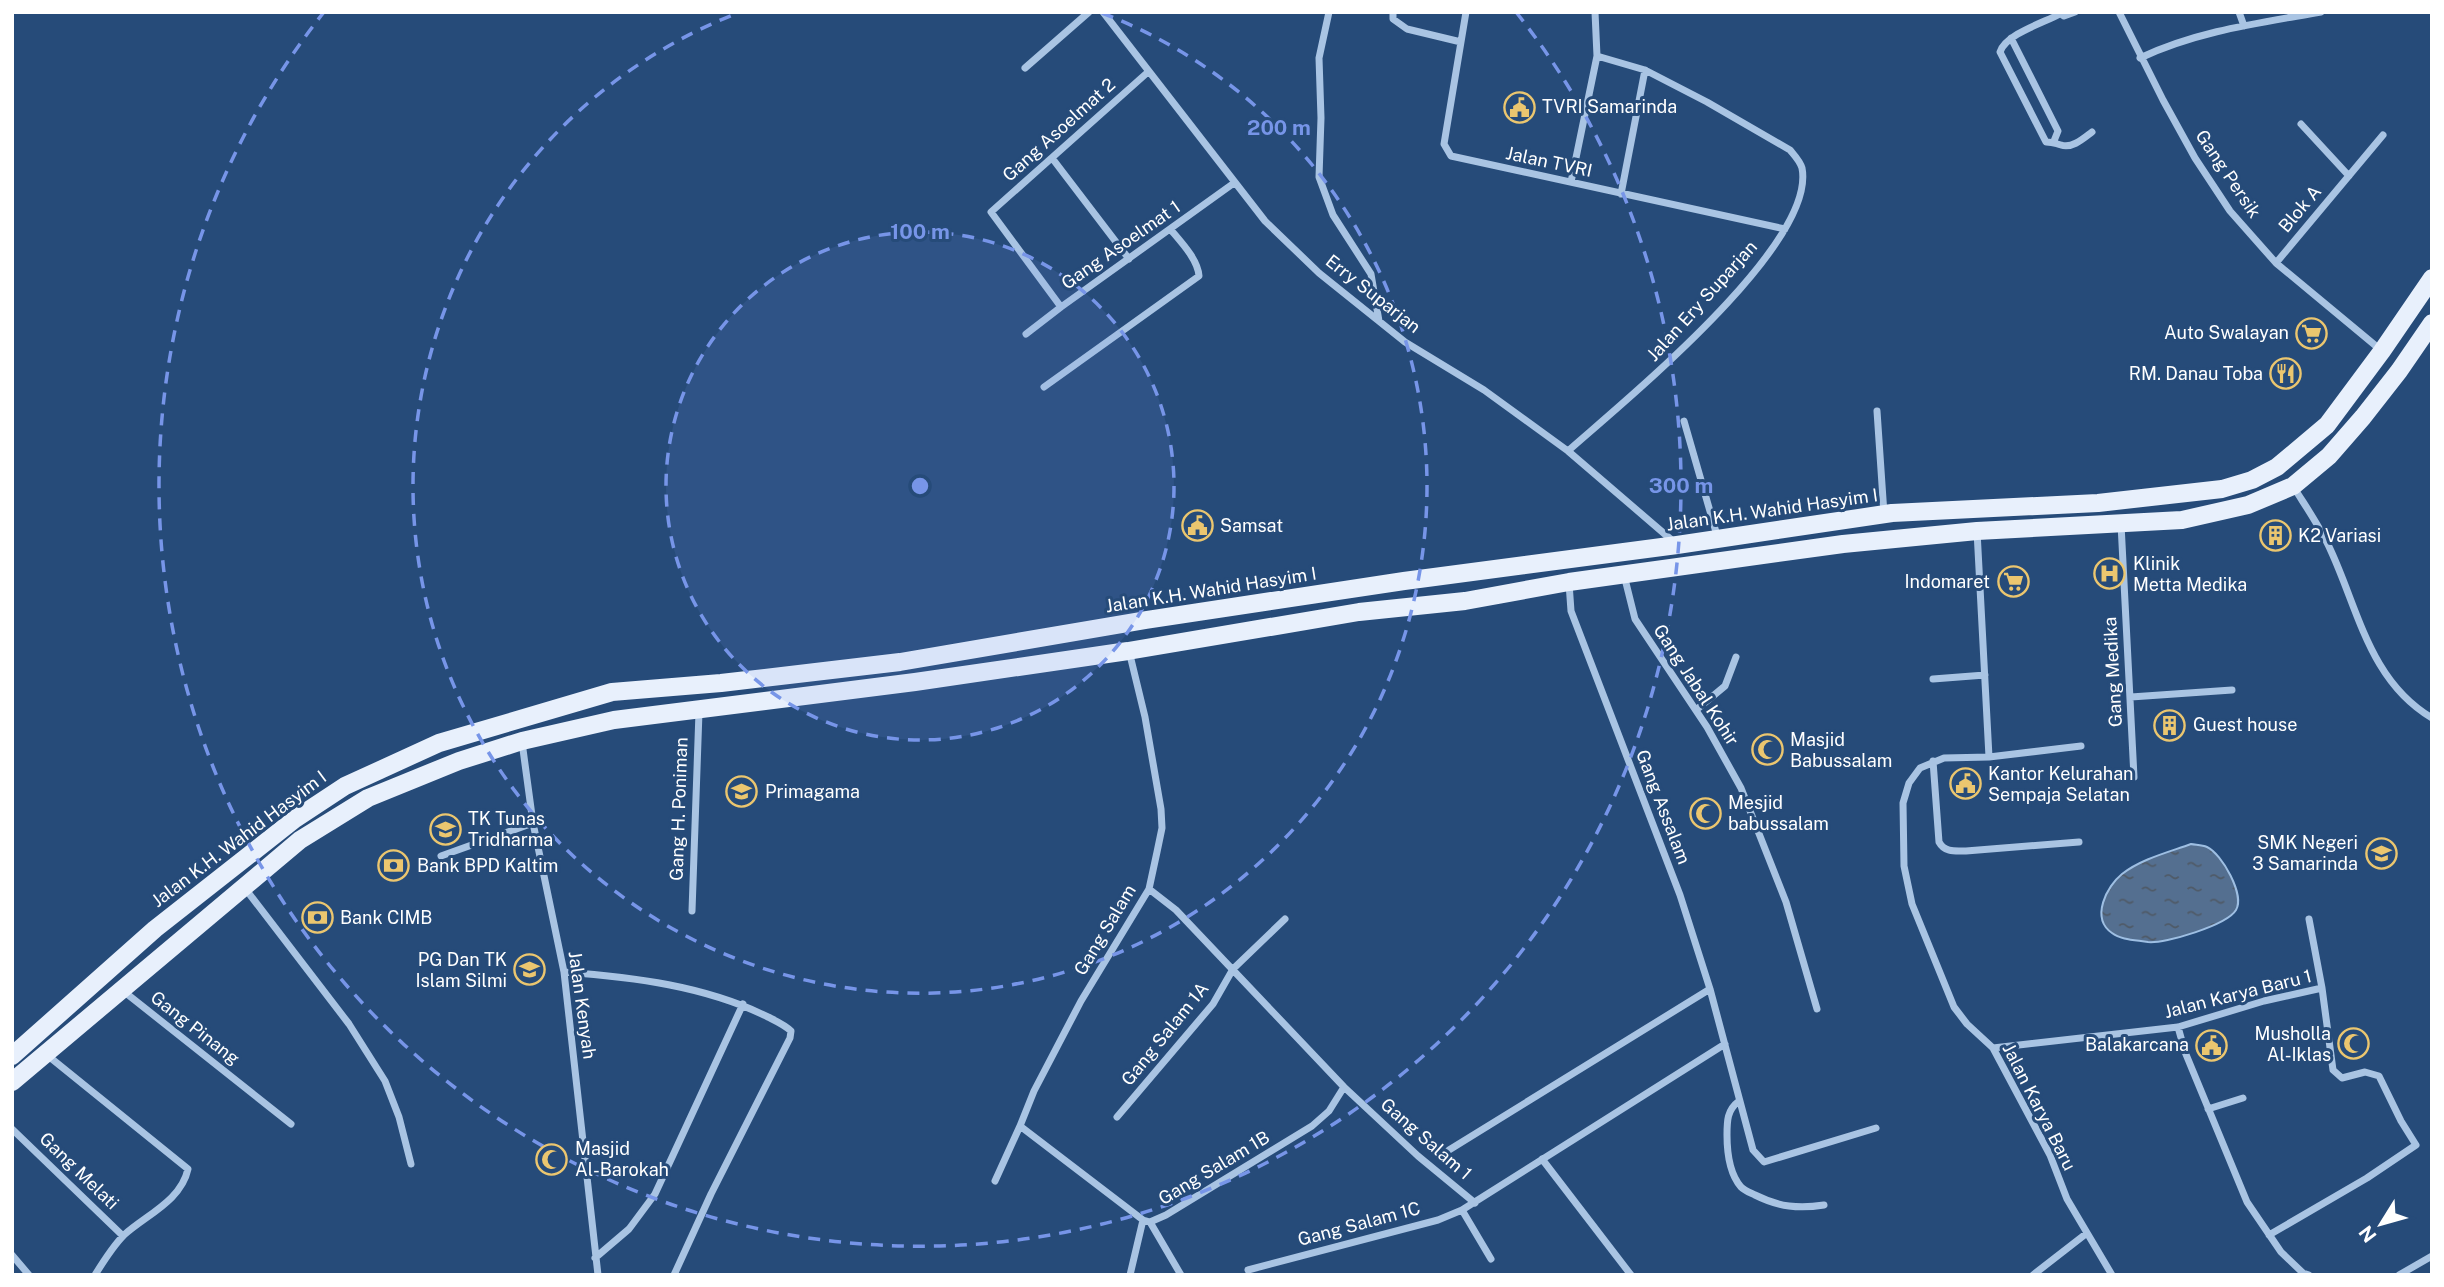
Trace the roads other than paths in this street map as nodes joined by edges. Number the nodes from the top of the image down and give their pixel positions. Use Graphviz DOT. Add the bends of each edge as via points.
graph roads {
  1 [pos="1089,12"];
  2 [pos="1104,12"];
  3 [pos="1329,12"];
  4 [pos="1393,12"];
  5 [pos="1466,12"];
  6 [pos="1595,12"];
  7 [pos="2075,12"];
  8 [pos="2119,12"];
  9 [pos="2239,12"];
  10 [pos="2321,12"];
  11 [pos="2059,13"];
  12 [pos="2244,26"];
  13 [pos="2011,38"];
  14 [pos="1461,42"];
  15 [pos="1597,56"];
  16 [pos="2140,58"];
  17 [pos="1025,68"];
  18 [pos="1645,70"];
  19 [pos="1148,72"];
  20 [pos="2301,124"];
  21 [pos="2092,132"];
  22 [pos="2383,135"];
  23 [pos="2054,141"];
  24 [pos="1052,158"];
  25 [pos="2349,176"];
  26 [pos="1571,182"];
  27 [pos="1234,183"];
  28 [pos="1621,194"];
  29 [pos="1785,229"];
  30 [pos="1171,230"];
  31 [pos="1129,259"];
  32 [pos="2276,263"];
  33 [pos="2432,278"];
  34 [pos="1061,306"];
  35 [pos="1379,321"];
  36 [pos="2432,323"];
  37 [pos="1026,334"];
  38 [pos="2382,351"];
  39 [pos="1044,387"];
  40 [pos="2347,400"];
  41 [pos="1877,411"];
  42 [pos="2363,417"];
  43 [pos="1684,421"];
  44 [pos="1568,451"];
  45 [pos="2293,486"];
  46 [pos="1885,514"];
  47 [pos="2121,523"];
  48 [pos="1977,531"];
  49 [pos="1718,539"];
  50 [pos="1677,545"];
  51 [pos="1624,574"];
  52 [pos="1404,581"];
  53 [pos="1569,582"];
  54 [pos="1413,605"];
  55 [pos="1128,651"];
  56 [pos="1737,657"];
  57 [pos="1985,676"];
  58 [pos="1933,679"];
  59 [pos="2232,690"];
  60 [pos="612,692"];
  61 [pos="2131,697"];
  62 [pos="699,709"];
  63 [pos="1696,710"];
  64 [pos="2432,718"];
  65 [pos="614,720"];
  66 [pos="522,741"];
  67 [pos="2081,746"];
  68 [pos="1989,757"];
  69 [pos="1933,761"];
  70 [pos="2134,777"];
  71 [pos="533,823"];
  72 [pos="2079,842"];
  73 [pos="441,856"];
  74 [pos="244,886"];
  75 [pos="1149,889"];
  76 [pos="692,911"];
  77 [pos="1285,919"];
  78 [pos="2309,919"];
  79 [pos="155,929"];
  80 [pos="170,949"];
  81 [pos="122,958"];
  82 [pos="1233,969"];
  83 [pos="564,972"];
  84 [pos="138,975"];
  85 [pos="2322,988"];
  86 [pos="1710,989"];
  87 [pos="121,990"];
  88 [pos="743,1004"];
  89 [pos="1817,1009"];
  90 [pos="2178,1027"];
  91 [pos="1725,1044"];
  92 [pos="1993,1048"];
  93 [pos="45,1054"];
  94 [pos="12,1056"];
  95 [pos="12,1082"];
  96 [pos="1344,1087"];
  97 [pos="2244,1098"];
  98 [pos="1739,1101"];
  99 [pos="2208,1110"];
  100 [pos="1117,1117"];
  101 [pos="291,1124"];
  102 [pos="1020,1126"];
  103 [pos="1876,1128"];
  104 [pos="12,1129"];
  105 [pos="1449,1150"];
  106 [pos="1542,1159"];
  107 [pos="411,1164"];
  108 [pos="995,1181"];
  109 [pos="1475,1203"];
  110 [pos="1824,1205"];
  111 [pos="1462,1210"];
  112 [pos="1146,1221"];
  113 [pos="2087,1233"];
  114 [pos="2269,1235"];
  115 [pos="123,1236"];
  116 [pos="12,1255"];
  117 [pos="2432,1256"];
  118 [pos="596,1258"];
  119 [pos="1491,1259"];
  120 [pos="1248,1270"];
  121 [pos="29,1275"];
  122 [pos="94,1275"];
  123 [pos="598,1275"];
  124 [pos="674,1275"];
  125 [pos="1129,1275"];
  126 [pos="1181,1275"];
  127 [pos="1630,1275"];
  128 [pos="2034,1275"];
  129 [pos="2112,1275"];
  130 [pos="2309,1275"];
  131 [pos="2399,1275"];
  1 -- 17 [label="street"];
  2 -- 19 [label="street, Erry Suparjan"];
  3 -- 35 [label="street" via="1318,58 1319,177 1333,215 1371,274"];
  4 -- 14 [label="street" via="1393,19 1407,29"];
  5 -- 14 [label="street, Jalan TVRI"];
  6 -- 15 [label="street"];
  7 -- 11 [label="street"];
  8 -- 16 [label="street, Gang Persik"];
  9 -- 12 [label="street"];
  10 -- 12 [label="street"];
  11 -- 13 [label="street"];
  12 -- 16 [label="street" via="2171,43"];
  13 -- 23 [label="street" via="2058,131"];
  13 -- 23 [label="street" via="2000,52 2046,142"];
  14 -- 26 [label="street, Jalan TVRI" via="1444,144 1447,152"];
  15 -- 18 [label="street, Jalan Ery Suparjan"];
  15 -- 26 [label="street"];
  16 -- 32 [label="street, Gang Persik" via="2230,211"];
  18 -- 28 [label="street"];
  18 -- 29 [label="street, Jalan Ery Suparjan" via="1790,150 1802,168 1801,192"];
  19 -- 24 [label="street, Gang Asoelmat 2"];
  19 -- 27 [label="street, Erry Suparjan"];
  20 -- 25 [label="street"];
  21 -- 23 [label="street" via="2073,145"];
  22 -- 25 [label="street, Blok A"];
  24 -- 31 [label="street"];
  24 -- 34 [label="street, Gang Asoelmat 2" via="991,212"];
  25 -- 32 [label="street, Blok A"];
  26 -- 28 [label="street, Jalan TVRI"];
  27 -- 30 [label="street, Gang Asoelmat 1"];
  27 -- 35 [label="street, Erry Suparjan" via="1265,221"];
  28 -- 29 [label="street, Jalan TVRI"];
  29 -- 44 [label="street, Jalan Ery Suparjan" via="1751,276 1661,371"];
  30 -- 31 [label="street, Gang Asoelmat 1"];
  30 -- 39 [label="street" via="1186,247 1199,276"];
  31 -- 34 [label="street, Gang Asoelmat 1"];
  32 -- 38 [label="street, Gang Persik"];
  33 -- 38 [label="main road, Jalan K.H. Wahid Hasyim I"];
  34 -- 37 [label="street, Gang Asoelmat 1"];
  35 -- 44 [label="street, Erry Suparjan"];
  36 -- 42 [label="main road"];
  38 -- 40 [label="main road, Jalan K.H. Wahid Hasyim I"];
  40 -- 42 [label="main road"];
  40 -- 46 [label="main road, Jalan K.H. Wahid Hasyim I" via="2327,425 2277,467 2222,489 2108,502"];
  41 -- 46 [label="street"];
  42 -- 45 [label="main road" via="2329,456"];
  43 -- 49 [label="street"];
  44 -- 50 [label="street, Erry Suparjan"];
  45 -- 47 [label="main road" via="2248,505 2182,520"];
  45 -- 64 [label="street" via="2330,549 2376,660 2413,707"];
  46 -- 49 [label="main road, Jalan K.H. Wahid Hasyim I"];
  47 -- 48 [label="main road"];
  47 -- 61 [label="street, Gang Medika"];
  48 -- 51 [label="main road"];
  48 -- 57 [label="street"];
  49 -- 50 [label="main road, Jalan K.H. Wahid Hasyim I"];
  50 -- 52 [label="main road, Jalan K.H. Wahid Hasyim I"];
  51 -- 53 [label="main road"];
  51 -- 63 [label="street, Gang Jabal Kohir" via="1635,619"];
  52 -- 54 [label="main road"];
  52 -- 60 [label="main road, Jalan K.H. Wahid Hasyim I" via="900,662"];
  53 -- 54 [label="main road" via="1465,601"];
  53 -- 86 [label="street, Gang Assalam" via="1571,611 1680,895"];
  54 -- 55 [label="main road"];
  55 -- 62 [label="main road"];
  55 -- 75 [label="street, Gang Salam" via="1161,809 1162,828"];
  56 -- 63 [label="street" via="1725,686"];
  57 -- 58 [label="street"];
  57 -- 68 [label="street"];
  59 -- 61 [label="street"];
  60 -- 65 [label="main road"];
  60 -- 79 [label="main road, Jalan K.H. Wahid Hasyim I" via="439,743 345,786 295,819"];
  61 -- 70 [label="street, Gang Medika"];
  62 -- 65 [label="main road"];
  62 -- 76 [label="street, Gang H. Poniman"];
  63 -- 89 [label="street, Gang Jabal Kohir" via="1741,788 1786,902"];
  65 -- 66 [label="main road"];
  66 -- 71 [label="street, Jalan Kenyah"];
  66 -- 74 [label="main road" via="368,798 300,840"];
  67 -- 68 [label="street"];
  68 -- 69 [label="street"];
  69 -- 72 [label="street" via="1939,842 1944,848 1966,851"];
  69 -- 92 [label="street, Jalan Karya Baru" via="1920,768 1909,783 1903,803 1904,866 1924,939 1954,1007"];
  71 -- 73 [label="street"];
  71 -- 83 [label="street, Jalan Kenyah"];
  74 -- 80 [label="main road"];
  74 -- 107 [label="street" via="349,1024 385,1081"];
  75 -- 82 [label="street, Gang Salam 1"];
  75 -- 102 [label="street, Gang Salam" via="1093,981"];
  77 -- 82 [label="street, Gang Salam 1A"];
  78 -- 85 [label="street"];
  79 -- 80 [label="main road"];
  79 -- 81 [label="main road, Jalan K.H. Wahid Hasyim I"];
  80 -- 84 [label="main road"];
  81 -- 84 [label="main road"];
  81 -- 94 [label="main road, Jalan K.H. Wahid Hasyim I"];
  82 -- 96 [label="street, Gang Salam 1"];
  82 -- 100 [label="street, Gang Salam 1A" via="1213,1004"];
  83 -- 88 [label="street" via="622,976"];
  83 -- 118 [label="street, Jalan Kenyah"];
  84 -- 87 [label="main road"];
  85 -- 90 [label="street, Jalan Karya Baru 1"];
  85 -- 114 [label="street, Jalan Karya Baru 1" via="2333,1070 2342,1078 2365,1072 2379,1076 2416,1145"];
  86 -- 91 [label="street, Gang Assalam"];
  86 -- 105 [label="street"];
  87 -- 93 [label="main road"];
  87 -- 101 [label="street, Gang Pinang"];
  88 -- 118 [label="street" via="655,1194 629,1229"];
  88 -- 124 [label="street" via="788,1027 791,1034"];
  90 -- 92 [label="street, Jalan Karya Baru 1"];
  90 -- 99 [label="street"];
  91 -- 98 [label="street, Gang Assalam"];
  91 -- 106 [label="street, Gang Salam 1"];
  92 -- 113 [label="street, Jalan Karya Baru"];
  93 -- 95 [label="main road"];
  93 -- 115 [label="street" via="188,1169 176,1192"];
  96 -- 109 [label="street, Gang Salam 1"];
  96 -- 112 [label="street, Gang Salam 1B" via="1329,1111 1306,1130 1166,1216"];
  97 -- 99 [label="street"];
  98 -- 103 [label="street, Gang Assalam" via="1753,1150 1764,1162"];
  98 -- 110 [label="street" via="1727,1119 1727,1145 1731,1170 1742,1189 1775,1205"];
  99 -- 114 [label="street" via="2247,1202"];
  102 -- 108 [label="street"];
  102 -- 112 [label="street, Gang Salam 1B"];
  104 -- 115 [label="street, Gang Melati"];
  106 -- 109 [label="street, Gang Salam 1"];
  106 -- 127 [label="street"];
  109 -- 111 [label="street, Gang Salam 1C"];
  111 -- 119 [label="street"];
  111 -- 120 [label="street, Gang Salam 1C"];
  112 -- 125 [label="street"];
  112 -- 126 [label="street"];
  113 -- 128 [label="street"];
  113 -- 129 [label="street, Jalan Karya Baru"];
  114 -- 130 [label="street" via="2290,1263"];
  115 -- 122 [label="street"];
  116 -- 121 [label="street"];
  117 -- 131 [label="street"];
  118 -- 123 [label="street, Jalan Kenyah"];
}
